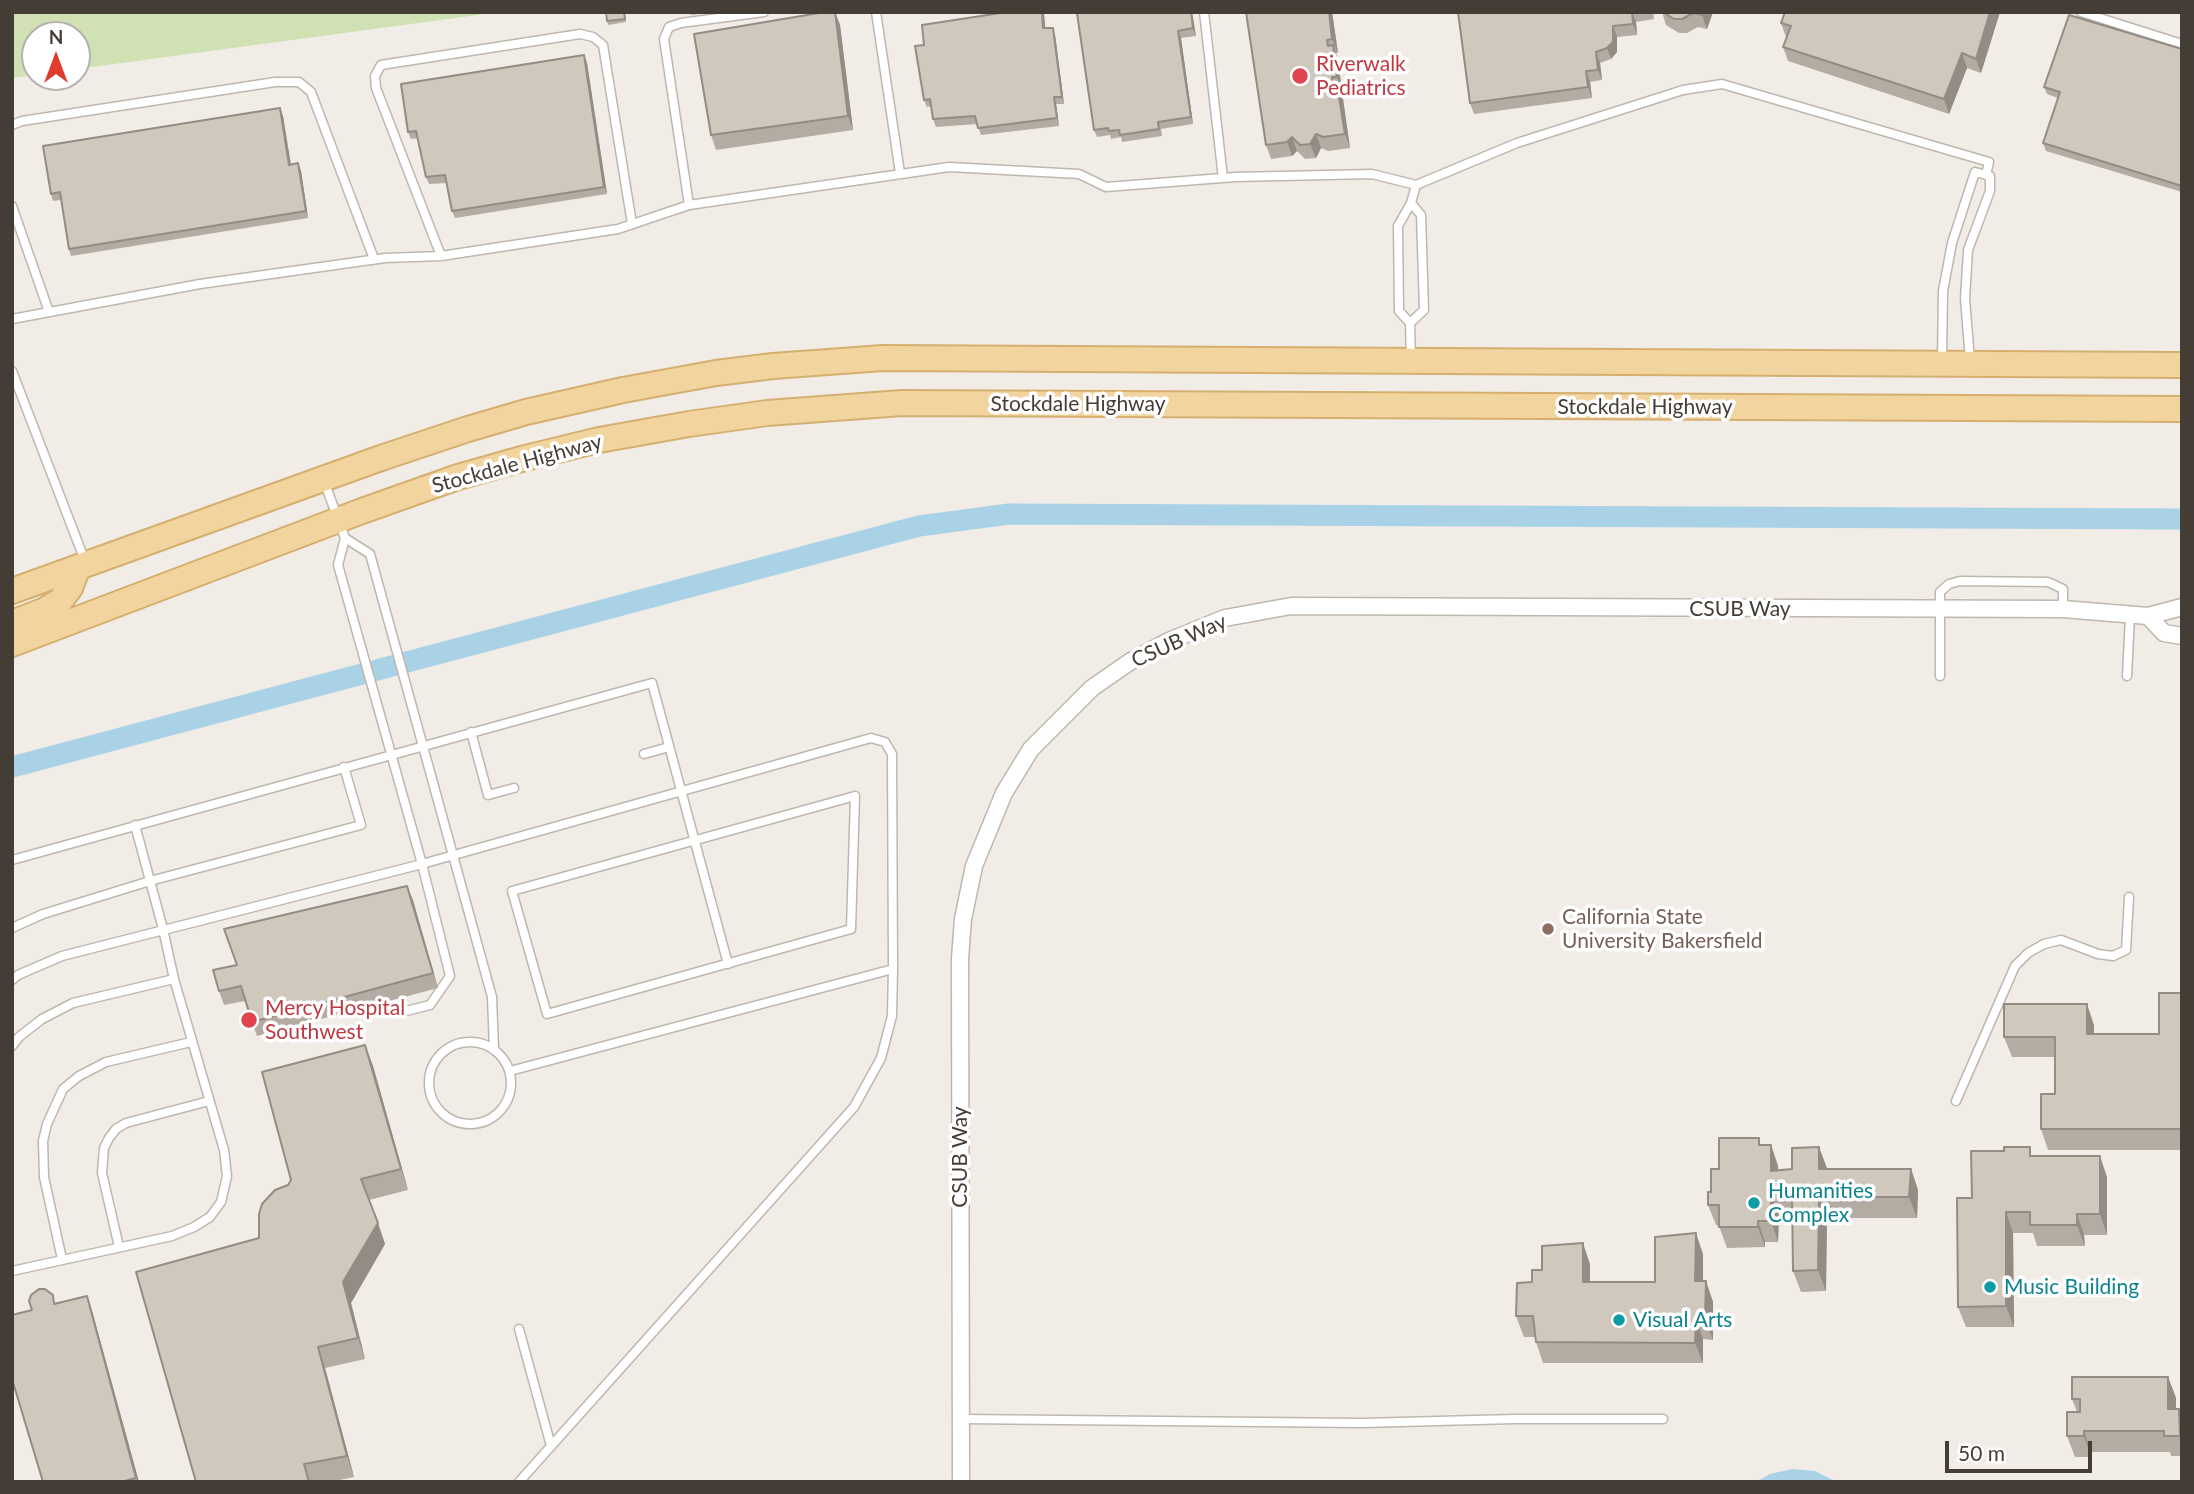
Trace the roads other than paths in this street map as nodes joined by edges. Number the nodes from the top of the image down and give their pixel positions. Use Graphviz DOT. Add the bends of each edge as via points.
graph roads {
  1 [pos="764,12"];
  2 [pos="876,12"];
  3 [pos="1204,12"];
  4 [pos="2081,12"];
  5 [pos="2182,44"];
  6 [pos="12,125"];
  7 [pos="900,173"];
  8 [pos="1986,175"];
  9 [pos="1223,178"];
  10 [pos="1416,185"];
  11 [pos="1410,203"];
  12 [pos="689,205"];
  13 [pos="12,206"];
  14 [pos="632,224"];
  15 [pos="441,256"];
  16 [pos="374,259"];
  17 [pos="49,312"];
  18 [pos="12,319"];
  19 [pos="1410,323"];
  20 [pos="1411,361"];
  21 [pos="1942,363"];
  22 [pos="1970,363"];
  23 [pos="2182,365"];
  24 [pos="12,371"];
  25 [pos="2182,409"];
  26 [pos="324,479"];
  27 [pos="342,529"];
  28 [pos="82,566"];
  29 [pos="12,591"];
  30 [pos="2182,607"];
  31 [pos="2063,609"];
  32 [pos="1940,610"];
  33 [pos="2130,615"];
  34 [pos="2148,616"];
  35 [pos="12,623"];
  36 [pos="2182,636"];
  37 [pos="12,645"];
  38 [pos="1940,676"];
  39 [pos="2127,676"];
  40 [pos="471,732"];
  41 [pos="423,746"];
  42 [pos="670,747"];
  43 [pos="391,754"];
  44 [pos="645,754"];
  45 [pos="344,767"];
  46 [pos="514,788"];
  47 [pos="682,792"];
  48 [pos="135,825"];
  49 [pos="695,839"];
  50 [pos="453,856"];
  51 [pos="12,860"];
  52 [pos="422,864"];
  53 [pos="150,881"];
  54 [pos="2129,897"];
  55 [pos="12,928"];
  56 [pos="163,929"];
  57 [pos="728,964"];
  58 [pos="893,969"];
  59 [pos="12,979"];
  60 [pos="174,979"];
  61 [pos="402,1012"];
  62 [pos="191,1042"];
  63 [pos="12,1046"];
  64 [pos="494,1050"];
  65 [pos="510,1071"];
  66 [pos="209,1101"];
  67 [pos="1956,1101"];
  68 [pos="119,1247"];
  69 [pos="62,1259"];
  70 [pos="12,1271"];
  71 [pos="519,1329"];
  72 [pos="961,1419"];
  73 [pos="1663,1419"];
  74 [pos="551,1446"];
  75 [pos="519,1482"];
  76 [pos="961,1482"];
  1 -- 12 [label="lane" via="669,27 664,40"];
  2 -- 7 [label="lane"];
  3 -- 9 [label="lane"];
  4 -- 5 [label="lane"];
  6 -- 16 [label="lane" via="262,84 299,82 312,92"];
  7 -- 9 [label="lane" via="949,167 1079,174 1106,187"];
  7 -- 12 [label="lane"];
  8 -- 10 [label="lane" via="1989,162 1722,84 1683,90 1517,143"];
  8 -- 21 [label="lane" via="1975,172 1952,243 1943,291"];
  8 -- 22 [label="lane" via="1990,176 1990,191 1968,250 1965,299"];
  9 -- 10 [label="lane" via="1372,174"];
  10 -- 11 [label="lane"];
  11 -- 19 [label="lane" via="1398,226 1399,311"];
  11 -- 19 [label="lane" via="1421,215 1424,310"];
  12 -- 14 [label="lane"];
  13 -- 17 [label="lane"];
  14 -- 15 [label="lane"];
  14 -- 15 [label="lane" via="603,45 593,37 580,34 381,65 375,76 376,88"];
  15 -- 16 [label="lane"];
  16 -- 17 [label="lane"];
  17 -- 18 [label="lane"];
  19 -- 20 [label="lane"];
  20 -- 21 [label="main road, Stockdale Highway"];
  20 -- 26 [label="main road, Stockdale Highway" via="883,358 773,366 566,402 437,439"];
  21 -- 22 [label="main road, Stockdale Highway"];
  22 -- 23 [label="main road, Stockdale Highway"];
  24 -- 28 [label="lane"];
  25 -- 27 [label="main road, Stockdale Highway" via="861,405 767,413 599,440 458,477"];
  26 -- 27 [label="lane"];
  26 -- 28 [label="main road, Stockdale Highway"];
  27 -- 37 [label="main road, Stockdale Highway"];
  27 -- 41 [label="lane" via="370,554"];
  27 -- 43 [label="lane" via="338,565"];
  28 -- 29 [label="main road, Stockdale Highway"];
  28 -- 35 [label="main road" via="60,601"];
  30 -- 34 [label="street, CSUB Way"];
  31 -- 32 [label="street, CSUB Way"];
  31 -- 32 [label="lane" via="2063,589 2048,582 1960,581 1940,592"];
  31 -- 33 [label="street, CSUB Way"];
  32 -- 38 [label="lane"];
  32 -- 72 [label="street, CSUB Way" via="1290,606 1225,618 1169,641 1092,688 1031,749 1004,793 974,866 962,919"];
  33 -- 34 [label="street, CSUB Way"];
  33 -- 39 [label="lane"];
  34 -- 36 [label="street" via="2164,633"];
  40 -- 41 [label="lane"];
  40 -- 42 [label="lane" via="652,683"];
  40 -- 46 [label="lane" via="488,794"];
  41 -- 43 [label="lane"];
  41 -- 50 [label="lane"];
  42 -- 44 [label="lane"];
  42 -- 47 [label="lane"];
  43 -- 45 [label="lane"];
  43 -- 52 [label="lane"];
  45 -- 48 [label="lane"];
  45 -- 53 [label="lane" via="361,825"];
  47 -- 49 [label="lane"];
  47 -- 50 [label="lane"];
  47 -- 58 [label="lane" via="871,738 885,742 892,754"];
  48 -- 51 [label="lane"];
  48 -- 53 [label="lane"];
  49 -- 57 [label="lane"];
  49 -- 57 [label="lane" via="855,796 851,929"];
  49 -- 57 [label="lane" via="512,891 547,1014"];
  50 -- 52 [label="lane"];
  50 -- 64 [label="lane" via="492,997"];
  52 -- 56 [label="lane"];
  52 -- 61 [label="lane" via="450,976 430,1005"];
  53 -- 55 [label="lane"];
  53 -- 56 [label="lane"];
  54 -- 67 [label="lane" via="2126,950 2106,955 2061,940 2028,953 2015,966"];
  56 -- 59 [label="lane" via="62,956"];
  56 -- 60 [label="lane"];
  58 -- 65 [label="lane"];
  58 -- 74 [label="lane" via="892,1016 881,1058 855,1107"];
  60 -- 62 [label="lane"];
  60 -- 63 [label="lane" via="73,1003 41,1019"];
  62 -- 66 [label="lane"];
  62 -- 69 [label="lane" via="106,1062 63,1089 43,1141 44,1177"];
  64 -- 65 [label="lane"];
  64 -- 65 [label="lane" via="468,1042 443,1052 430,1076 434,1102 442,1113 466,1124 491,1118 509,1098"];
  66 -- 68 [label="lane" via="224,1150 227,1176 222,1202 194,1227"];
  66 -- 68 [label="lane" via="127,1123 109,1138 102,1173"];
  68 -- 69 [label="lane"];
  69 -- 70 [label="lane"];
  71 -- 74 [label="lane"];
  72 -- 73 [label="lane" via="1348,1423"];
  72 -- 76 [label="street, CSUB Way"];
  74 -- 75 [label="lane"];
}
